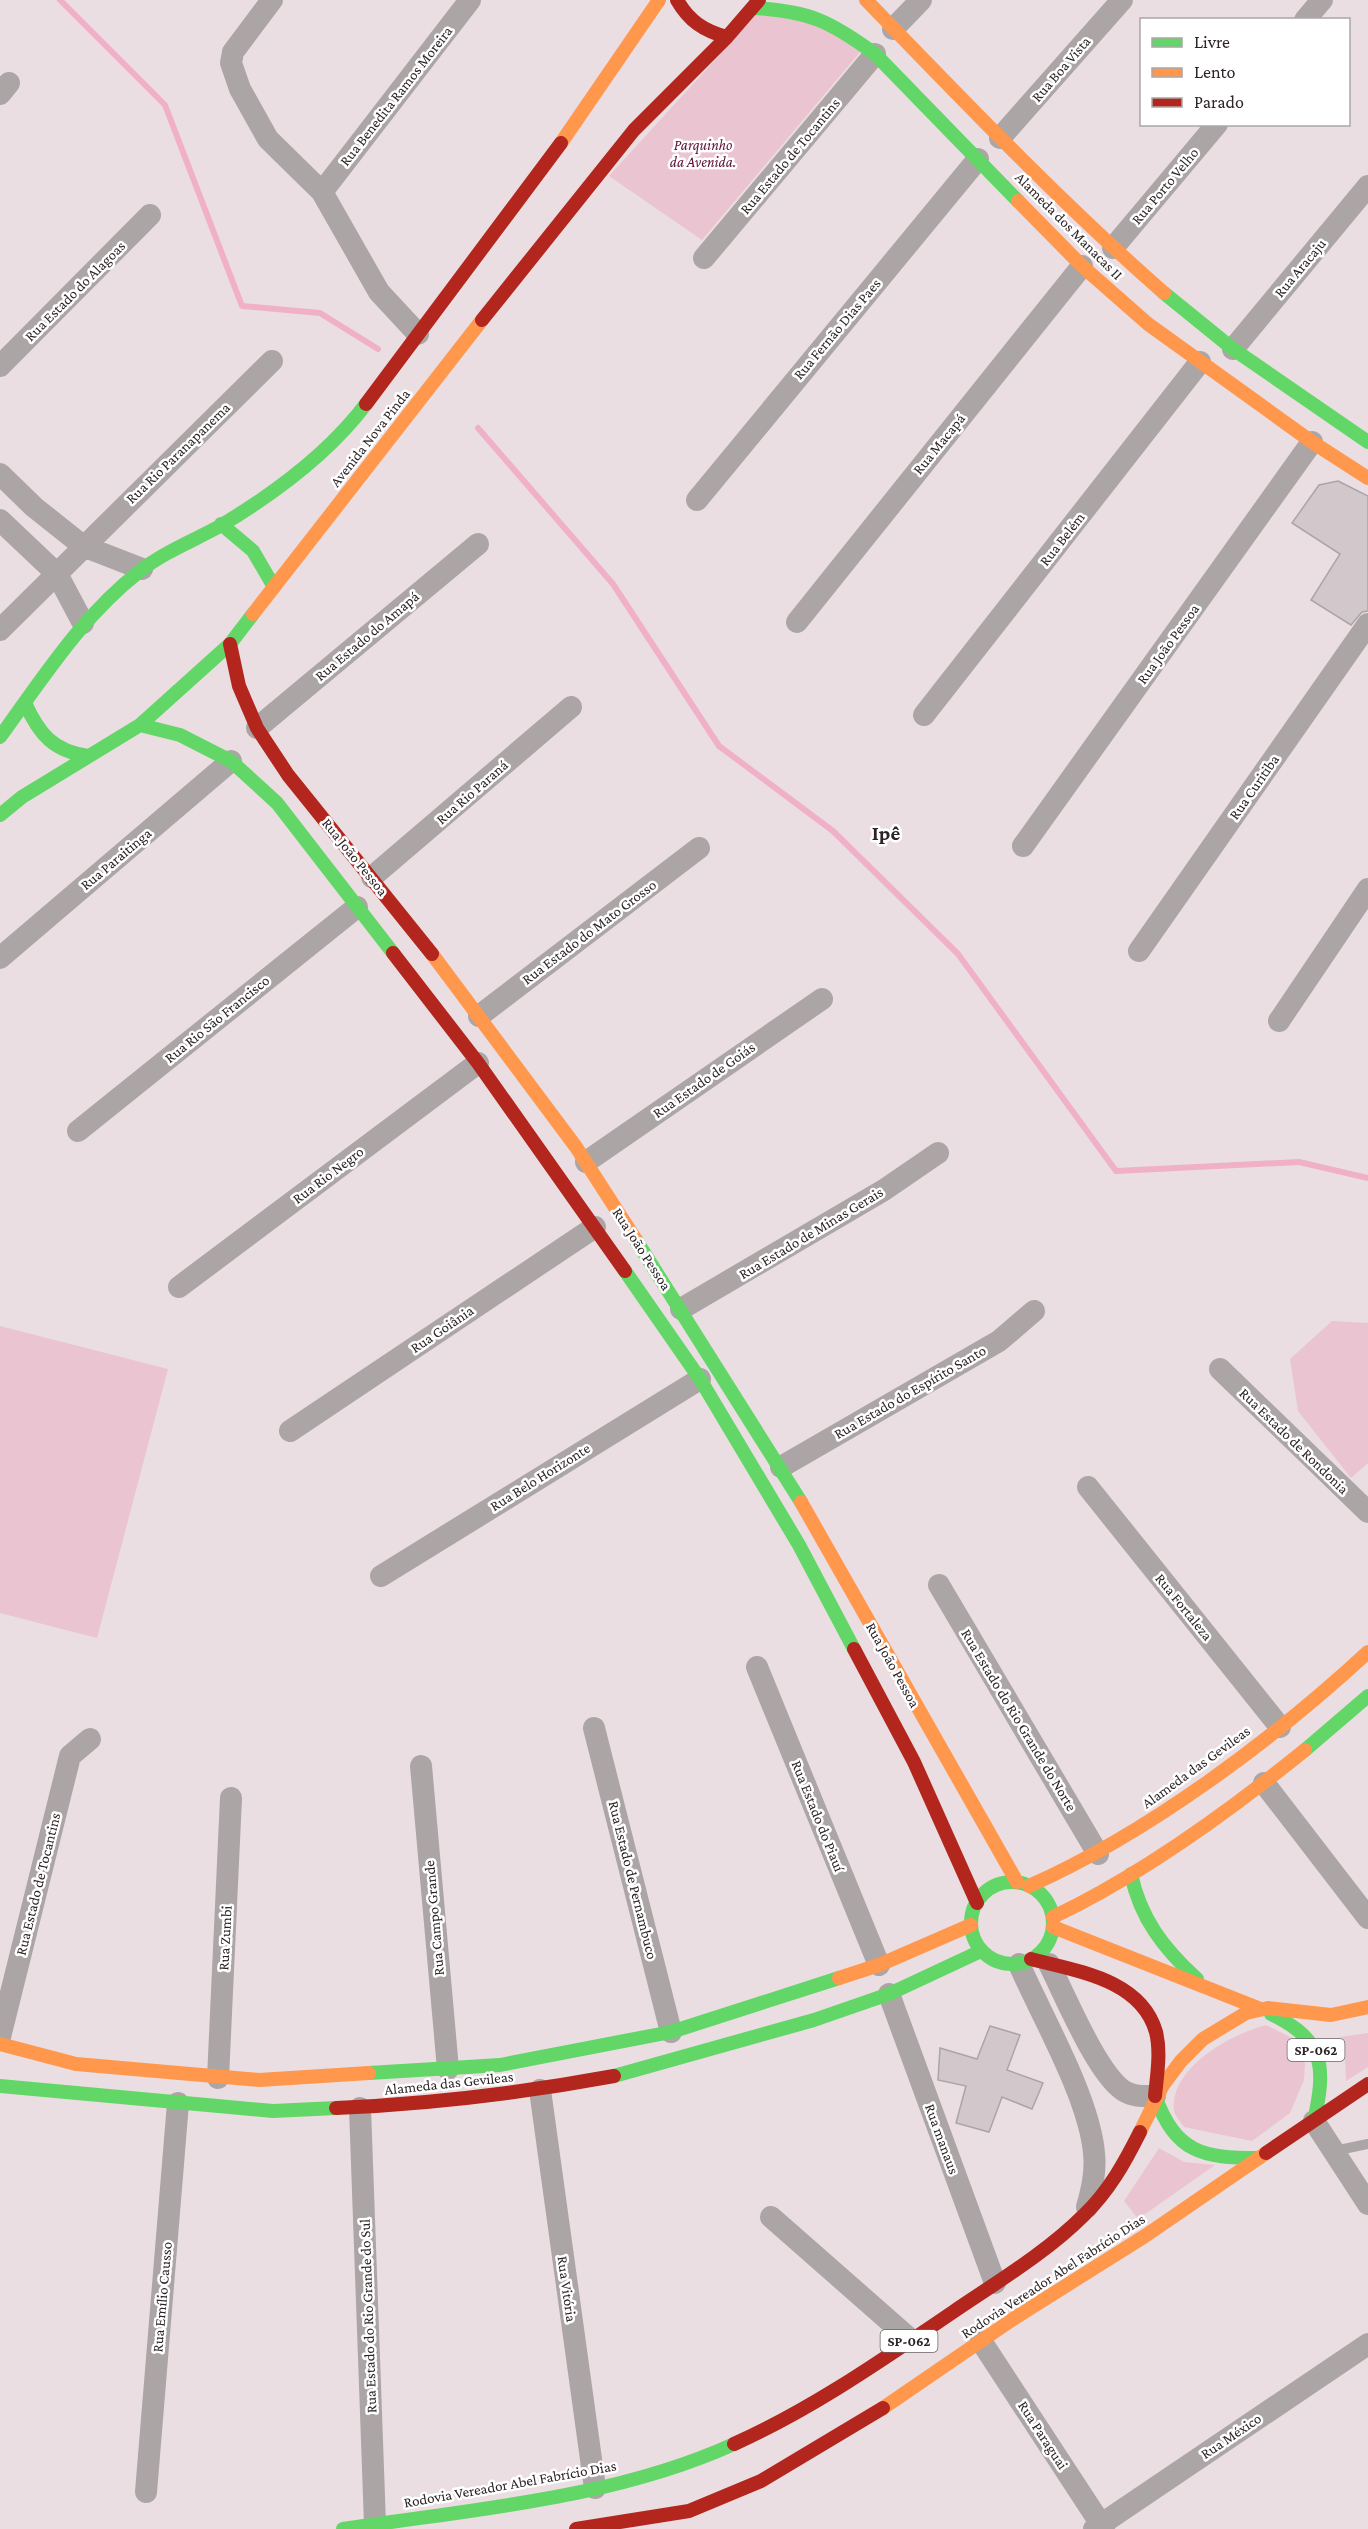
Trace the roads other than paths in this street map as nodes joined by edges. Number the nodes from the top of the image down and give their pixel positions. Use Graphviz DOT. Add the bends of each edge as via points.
graph roads {
  1 [pos="272,0"];
  2 [pos="470,0"];
  3 [pos="659,0"];
  4 [pos="677,0"];
  5 [pos="866,0"];
  6 [pos="921,0"];
  7 [pos="1122,0"];
  8 [pos="1322,0"];
  9 [pos="756,4"];
  10 [pos="1307,18"];
  11 [pos="893,29"];
  12 [pos="727,37"];
  13 [pos="875,54"];
  14 [pos="1215,126"];
  15 [pos="1000,138"];
  16 [pos="978,159"];
  17 [pos="1368,186"];
  18 [pos="322,192"];
  19 [pos="150,215"];
  20 [pos="1113,248"];
  21 [pos="704,258"];
  22 [pos="1082,266"];
  23 [pos="418,334"];
  24 [pos="1233,349"];
  25 [pos="272,361"];
  26 [pos="1200,362"];
  27 [pos="0,366"];
  28 [pos="1366,436"];
  29 [pos="1312,442"];
  30 [pos="0,474"];
  31 [pos="1368,478"];
  32 [pos="697,500"];
  33 [pos="0,520"];
  34 [pos="221,525"];
  35 [pos="478,544"];
  36 [pos="83,546"];
  37 [pos="142,569"];
  38 [pos="57,574"];
  39 [pos="274,587"];
  40 [pos="797,622"];
  41 [pos="83,623"];
  42 [pos="1368,624"];
  43 [pos="0,630"];
  44 [pos="230,644"];
  45 [pos="25,703"];
  46 [pos="571,707"];
  47 [pos="924,715"];
  48 [pos="140,725"];
  49 [pos="257,728"];
  50 [pos="0,737"];
  51 [pos="88,756"];
  52 [pos="231,761"];
  53 [pos="0,815"];
  54 [pos="1023,846"];
  55 [pos="699,848"];
  56 [pos="372,878"];
  57 [pos="1368,889"];
  58 [pos="357,907"];
  59 [pos="1139,951"];
  60 [pos="0,958"];
  61 [pos="822,999"];
  62 [pos="479,1016"];
  63 [pos="1280,1022"];
  64 [pos="478,1063"];
  65 [pos="78,1131"];
  66 [pos="938,1153"];
  67 [pos="586,1162"];
  68 [pos="595,1227"];
  69 [pos="179,1287"];
  70 [pos="681,1309"];
  71 [pos="1034,1311"];
  72 [pos="1220,1369"];
  73 [pos="700,1379"];
  74 [pos="290,1431"];
  75 [pos="781,1467"];
  76 [pos="1088,1487"];
  77 [pos="1368,1512"];
  78 [pos="381,1576"];
  79 [pos="939,1585"];
  80 [pos="1368,1652"];
  81 [pos="756,1667"];
  82 [pos="1368,1696"];
  83 [pos="1280,1727"];
  84 [pos="594,1728"];
  85 [pos="90,1738"];
  86 [pos="421,1766"];
  87 [pos="1264,1783"];
  88 [pos="231,1798"];
  89 [pos="1098,1854"];
  90 [pos="1131,1874"];
  91 [pos="1023,1884"];
  92 [pos="976,1902"];
  93 [pos="1368,1918"];
  94 [pos="1053,1922"];
  95 [pos="971,1925"];
  96 [pos="981,1951"];
  97 [pos="1033,1962"];
  98 [pos="879,1965"];
  99 [pos="1206,1988"];
  100 [pos="889,1994"];
  101 [pos="1368,2007"];
  102 [pos="1258,2008"];
  103 [pos="671,2032"];
  104 [pos="0,2037"];
  105 [pos="0,2044"];
  106 [pos="448,2069"];
  107 [pos="218,2078"];
  108 [pos="1368,2084"];
  109 [pos="0,2086"];
  110 [pos="540,2090"];
  111 [pos="1155,2096"];
  112 [pos="178,2103"];
  113 [pos="360,2108"];
  114 [pos="1314,2121"];
  115 [pos="1368,2144"];
  116 [pos="1334,2151"];
  117 [pos="1259,2158"];
  118 [pos="1368,2204"];
  119 [pos="1085,2214"];
  120 [pos="771,2217"];
  121 [pos="995,2283"];
  122 [pos="911,2340"];
  123 [pos="981,2341"];
  124 [pos="1368,2344"];
  125 [pos="595,2488"];
  126 [pos="146,2492"];
  127 [pos="689,2511"];
  128 [pos="375,2524"];
  129 [pos="1100,2527"];
  130 [pos="343,2529"];
  131 [pos="576,2529"];
  132 [pos="674,2529"];
  1 -- 18 [label="street" via="233,52 234,73 251,113 268,139"];
  2 -- 18 [label="street, Rua Benedita Ramos Moreira"];
  3 -- 23 [label="street, Avenida Nova Pinda" via="537,178"];
  4 -- 12 [label="street" via="693,23"];
  5 -- 11 [label="street, Alameda dos Manacas II"];
  6 -- 11 [label="street"];
  7 -- 15 [label="street, Rua Boa Vista"];
  8 -- 10 [label="street"];
  9 -- 12 [label="street, Avenida Nova Pinda"];
  9 -- 13 [label="street, Alameda dos Manacas II" via="811,13 836,25"];
  11 -- 15 [label="street, Alameda dos Manacas II"];
  12 -- 39 [label="street, Avenida Nova Pinda" via="634,130"];
  13 -- 16 [label="street, Alameda dos Manacas II"];
  13 -- 21 [label="street, Rua Estado de Tocantins"];
  14 -- 20 [label="street, Rua Porto Velho"];
  15 -- 20 [label="street, Alameda dos Manacas II"];
  16 -- 22 [label="street, Alameda dos Manacas II"];
  16 -- 32 [label="street, Rua Fernão Dias Paes"];
  17 -- 24 [label="street, Rua Aracaju"];
  18 -- 23 [label="street" via="379,292"];
  19 -- 27 [label="street, Rua Estado do Alagoas"];
  20 -- 24 [label="street, Alameda dos Manacas II"];
  22 -- 26 [label="street, Alameda dos Manacas II" via="1148,324"];
  22 -- 40 [label="street, Rua Macapá"];
  23 -- 34 [label="street, Avenida Nova Pinda" via="331,444"];
  24 -- 28 [label="street, Alameda dos Manacas II"];
  25 -- 36 [label="street, Rua Rio Paranapanema"];
  26 -- 29 [label="street, Alameda dos Manacas II"];
  26 -- 47 [label="street, Rua Belém"];
  29 -- 31 [label="street, Alameda dos Manacas II"];
  29 -- 54 [label="street, Rua João Pessoa"];
  30 -- 36 [label="street"];
  33 -- 38 [label="street"];
  34 -- 37 [label="street, Avenida Nova Pinda"];
  34 -- 39 [label="street" via="251,546 263,561"];
  35 -- 49 [label="street, Rua Estado do Amapá"];
  36 -- 37 [label="street"];
  36 -- 38 [label="street, Rua Rio Paranapanema"];
  37 -- 41 [label="street, Avenida Nova Pinda"];
  38 -- 41 [label="street"];
  38 -- 43 [label="street, Rua Rio Paranapanema"];
  39 -- 44 [label="street, Avenida Nova Pinda"];
  41 -- 45 [label="street, Avenida Nova Pinda"];
  42 -- 59 [label="street, Rua Curitiba"];
  44 -- 48 [label="street, Avenida Nova Pinda"];
  44 -- 49 [label="street, Rua João Pessoa" via="239,686"];
  45 -- 50 [label="street, Avenida Nova Pinda"];
  45 -- 51 [label="street" via="44,739 58,751"];
  46 -- 56 [label="street, Rua Rio Paraná"];
  48 -- 51 [label="street, Avenida Nova Pinda"];
  48 -- 52 [label="street, Rua João Pessoa" via="180,735"];
  49 -- 56 [label="street, Rua João Pessoa" via="288,775"];
  51 -- 53 [label="street, Avenida Nova Pinda"];
  52 -- 58 [label="street, Rua João Pessoa" via="277,803"];
  52 -- 60 [label="street, Rua Paraitinga"];
  55 -- 62 [label="street, Rua Estado do Mato Grosso"];
  56 -- 62 [label="street, Rua João Pessoa"];
  57 -- 63 [label="street"];
  58 -- 64 [label="street, Rua João Pessoa"];
  58 -- 65 [label="street, Rua Rio São Francisco"];
  61 -- 67 [label="street, Rua Estado de Goiás"];
  62 -- 67 [label="street, Rua João Pessoa"];
  64 -- 68 [label="street, Rua João Pessoa"];
  64 -- 69 [label="street, Rua Rio Negro"];
  66 -- 70 [label="street, Rua Estado de Minas Gerais" via="884,1190"];
  67 -- 70 [label="street, Rua João Pessoa"];
  68 -- 73 [label="street, Rua João Pessoa"];
  68 -- 74 [label="street, Rua Goiânia"];
  70 -- 75 [label="street, Rua João Pessoa"];
  71 -- 75 [label="street, Rua Estado do Espírito Santo" via="999,1341"];
  72 -- 77 [label="street, Rua Estado de Rondonia"];
  73 -- 78 [label="street, Rua Belo Horizonte"];
  73 -- 92 [label="street, Rua João Pessoa" via="798,1545 903,1742"];
  75 -- 91 [label="street, Rua João Pessoa"];
  76 -- 83 [label="street, Rua Fortaleza"];
  79 -- 89 [label="street, Rua Estado do Rio Grande do Norte"];
  80 -- 83 [label="street, Alameda das Gevileas"];
  81 -- 98 [label="street, Rua Estado do Piauí"];
  82 -- 87 [label="street"];
  83 -- 89 [label="street, Alameda das Gevileas"];
  84 -- 103 [label="street, Rua Estado de Pernambuco"];
  85 -- 104 [label="street, Rua Estado de Tocantins" via="70,1756"];
  86 -- 106 [label="street, Rua Campo Grande"];
  87 -- 90 [label="street"];
  87 -- 93 [label="street"];
  88 -- 107 [label="street, Rua Zumbi"];
  89 -- 91 [label="street, Alameda das Gevileas"];
  90 -- 94 [label="street"];
  90 -- 99 [label="street" via="1143,1917 1184,1968"];
  91 -- 92 [label="street, Alameda das Gevileas" via="994,1887"];
  91 -- 94 [label="street" via="1041,1894 1049,1904"];
  92 -- 95 [label="street"];
  94 -- 97 [label="street" via="1046,1946"];
  94 -- 99 [label="street"];
  95 -- 96 [label="street"];
  95 -- 98 [label="street, Alameda das Gevileas"];
  96 -- 97 [label="street" via="1005,1964"];
  96 -- 100 [label="street, Alameda das Gevileas"];
  97 -- 111 [label="street" via="1107,2074 1123,2091 1134,2096"];
  97 -- 111 [label="street" via="1114,1982 1144,2006 1154,2024 1160,2051"];
  97 -- 119 [label="street" via="1088,2123 1094,2152 1094,2181"];
  98 -- 103 [label="street, Alameda das Gevileas"];
  99 -- 102 [label="street"];
  100 -- 110 [label="street, Alameda das Gevileas" via="814,2020 629,2073"];
  100 -- 121 [label="street, Rua manaus"];
  101 -- 102 [label="street" via="1328,2015"];
  102 -- 111 [label="street, Rodovia Vereador Abel Fabrício Dias / SP-062" via="1216,2028 1191,2047"];
  102 -- 114 [label="street, SP-062" via="1305,2032 1320,2058 1323,2086"];
  103 -- 106 [label="street, Alameda das Gevileas" via="545,2058"];
  105 -- 107 [label="street" via="75,2064"];
  106 -- 107 [label="street, Alameda das Gevileas" via="259,2080"];
  108 -- 114 [label="street, Rodovia Vereador Abel Fabrício Dias / SP-062"];
  109 -- 112 [label="street, Alameda das Gevileas"];
  110 -- 113 [label="street, Alameda das Gevileas"];
  110 -- 125 [label="street, Rua Vitória"];
  111 -- 117 [label="street" via="1163,2121 1179,2143 1205,2156"];
  111 -- 119 [label="street, Rodovia Vereador Abel Fabrício Dias / SP-062" via="1133,2148"];
  112 -- 113 [label="street, Alameda das Gevileas" via="273,2111"];
  112 -- 126 [label="street, Rua Emílio Causso"];
  113 -- 128 [label="street, Rua Estado do Rio Grande do Sul"];
  114 -- 116 [label="street"];
  114 -- 117 [label="street, Rodovia Vereador Abel Fabrício Dias / SP-062"];
  115 -- 116 [label="lane"];
  116 -- 118 [label="street"];
  117 -- 123 [label="street, Rodovia Vereador Abel Fabrício Dias / SP-062"];
  119 -- 121 [label="street, Rodovia Vereador Abel Fabrício Dias / SP-062"];
  120 -- 122 [label="street"];
  121 -- 122 [label="street, Rodovia Vereador Abel Fabrício Dias / SP-062"];
  122 -- 125 [label="street, Rodovia Vereador Abel Fabrício Dias / SP-062" via="776,2426 695,2460"];
  123 -- 127 [label="street, Rodovia Vereador Abel Fabrício Dias / SP-062" via="823,2446 761,2481"];
  123 -- 129 [label="street, Rua Paraguai"];
  124 -- 129 [label="street, Rua México"];
  125 -- 128 [label="street, Rodovia Vereador Abel Fabrício Dias / SP-062"];
  127 -- 131 [label="street, Rodovia Vereador Abel Fabrício Dias / SP-062"];
  127 -- 132 [label="street"];
  128 -- 130 [label="street, Rodovia Vereador Abel Fabrício Dias / SP-062"];
}
